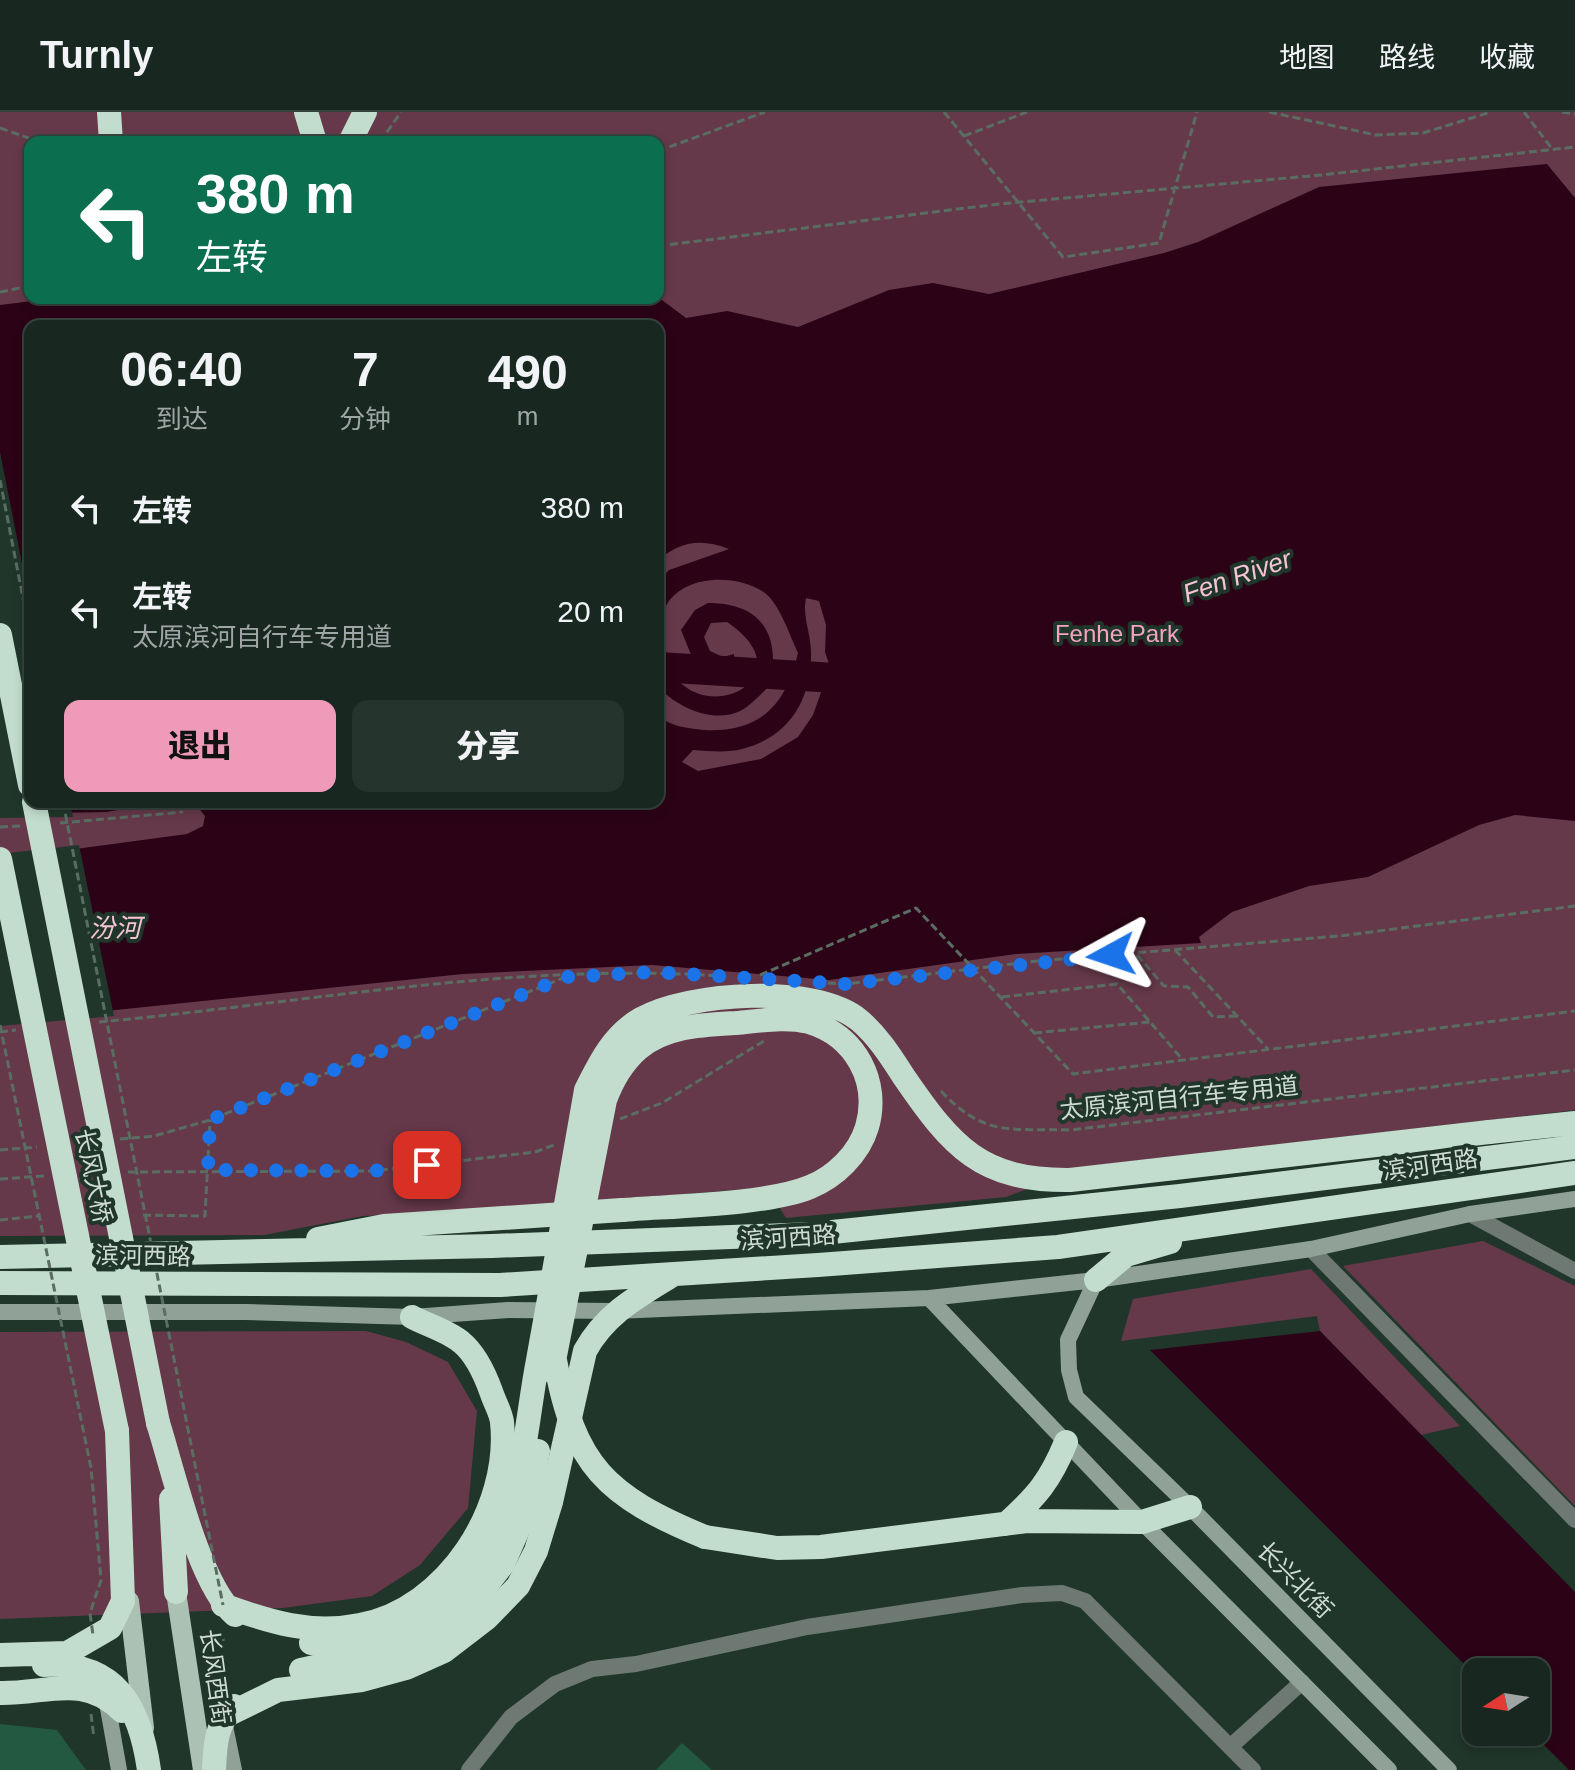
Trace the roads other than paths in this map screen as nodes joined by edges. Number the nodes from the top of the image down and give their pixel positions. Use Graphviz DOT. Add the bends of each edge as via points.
graph roads {
  1 [pos="109,112"];
  2 [pos="126,112"];
  3 [pos="306,112"];
  4 [pos="365,112"];
  5 [pos="111,136"];
  6 [pos="127,136"];
  7 [pos="313,136"];
  8 [pos="353,136"];
  9 [pos="0,635"];
  10 [pos="24,755"];
  11 [pos="32,814"];
  12 [pos="0,859"];
  13 [pos="1575,1126"];
  14 [pos="1575,1147"];
  15 [pos="1340,1149"];
  16 [pos="1517,1154"];
  17 [pos="1431,1165"];
  18 [pos="1575,1173"];
  19 [pos="1575,1199"];
  20 [pos="1470,1214"];
  21 [pos="1250,1219"];
  22 [pos="1311,1249"];
  23 [pos="251,1252"];
  24 [pos="0,1257"];
  25 [pos="1575,1271"];
  26 [pos="673,1274"];
  27 [pos="1096,1280"];
  28 [pos="0,1283"];
  29 [pos="929,1298"];
  30 [pos="615,1311"];
  31 [pos="0,1312"];
  32 [pos="412,1317"];
  33 [pos="555,1360"];
  34 [pos="158,1423"];
  35 [pos="117,1431"];
  36 [pos="1066,1442"];
  37 [pos="1190,1507"];
  38 [pos="1575,1520"];
  39 [pos="1142,1522"];
  40 [pos="1006,1524"];
  41 [pos="176,1592"];
  42 [pos="129,1601"];
  43 [pos="223,1605"];
  44 [pos="101,1632"];
  45 [pos="0,1639"];
  46 [pos="0,1655"];
  47 [pos="0,1666"];
  48 [pos="1302,1682"];
  49 [pos="0,1693"];
  50 [pos="106,1695"];
  51 [pos="223,1717"];
  52 [pos="144,1733"];
  53 [pos="1230,1747"];
  54 [pos="119,1770"];
  55 [pos="149,1770"];
  56 [pos="203,1770"];
  57 [pos="214,1770"];
  58 [pos="234,1770"];
  59 [pos="469,1770"];
  60 [pos="1253,1770"];
  61 [pos="1389,1770"];
  62 [pos="1449,1770"];
  1 -- 5 [label="highway"];
  2 -- 6 [label="highway"];
  3 -- 7 [label="highway"];
  4 -- 8 [label="highway"];
  9 -- 10 [label="highway"];
  11 -- 34 [label="highway, bridge"];
  12 -- 35 [label="highway, 长风大桥, bridge"];
  13 -- 15 [label="highway, bridge"];
  13 -- 16 [label="highway"];
  14 -- 16 [label="highway, 滨河西路"];
  15 -- 17 [label="highway"];
  15 -- 43 [label="highway, bridge" via="1033,1180 989,1167 965,1151 929,1113 881,1043 840,1007 807,997 747,996 670,1008 642,1019 610,1047 586,1090 520,1460 505,1521 485,1563 456,1597 420,1621 346,1644 311,1643 259,1629"];
  16 -- 17 [label="highway, 滨河西路"];
  17 -- 23 [label="highway, 滨河西路" via="813,1234"];
  18 -- 21 [label="highway, 滨河西路"];
  19 -- 20 [label="street"];
  20 -- 22 [label="street"];
  20 -- 25 [label="street"];
  21 -- 26 [label="highway, 滨河西路" via="1058,1247"];
  21 -- 27 [label="highway" via="1126,1255"];
  22 -- 27 [label="street"];
  22 -- 38 [label="street"];
  23 -- 24 [label="highway, 滨河西路"];
  23 -- 33 [label="highway, bridge" via="384,1226 622,1210 740,1200 807,1188 845,1163 863,1140 871,1094 864,1067 850,1047 808,1022 780,1020 678,1030 638,1049 605,1100"];
  26 -- 28 [label="highway, 滨河西路" via="468,1286"];
  26 -- 30 [label="highway"];
  27 -- 29 [label="street"];
  27 -- 37 [label="street, 长兴北街" via="1068,1340 1076,1397"];
  29 -- 30 [label="street"];
  29 -- 36 [label="street"];
  30 -- 32 [label="street" via="508,1310"];
  30 -- 51 [label="highway" via="585,1351 536,1551 508,1597 444,1651 406,1668 362,1680 278,1690"];
  31 -- 32 [label="street"];
  32 -- 43 [label="highway" via="462,1342 485,1374 502,1422 490,1512 467,1552 438,1585 398,1612 361,1625 301,1629"];
  33 -- 40 [label="highway, bridge" via="563,1405 581,1452 608,1484 662,1519 705,1537 777,1548 821,1547"];
  33 -- 51 [label="highway, bridge" via="527,1509 503,1564 465,1613 418,1644 301,1670 246,1695"];
  34 -- 41 [label="highway" via="175,1518"];
  34 -- 43 [label="highway" via="206,1572"];
  35 -- 42 [label="highway, 长风大桥" via="133,1525"];
  35 -- 44 [label="highway" via="123,1601"];
  36 -- 39 [label="street"];
  36 -- 40 [label="highway" via="1039,1494"];
  37 -- 39 [label="highway"];
  37 -- 62 [label="street, 长兴北街"];
  39 -- 40 [label="highway"];
  39 -- 48 [label="street"];
  41 -- 56 [label="main road, 长风西街"];
  42 -- 55 [label="main road"];
  44 -- 45 [label="highway"];
  44 -- 46 [label="highway" via="67,1653"];
  47 -- 52 [label="highway" via="67,1664 102,1675 132,1705"];
  48 -- 53 [label="street"];
  48 -- 61 [label="street"];
  49 -- 50 [label="highway" via="77,1687"];
  50 -- 52 [label="highway"];
  50 -- 54 [label="street"];
  51 -- 57 [label="highway"];
  51 -- 58 [label="street"];
  52 -- 55 [label="highway"];
  53 -- 59 [label="street" via="1085,1601 1062,1593 807,1627 592,1669 555,1684 511,1717"];
  53 -- 60 [label="street"];
}
